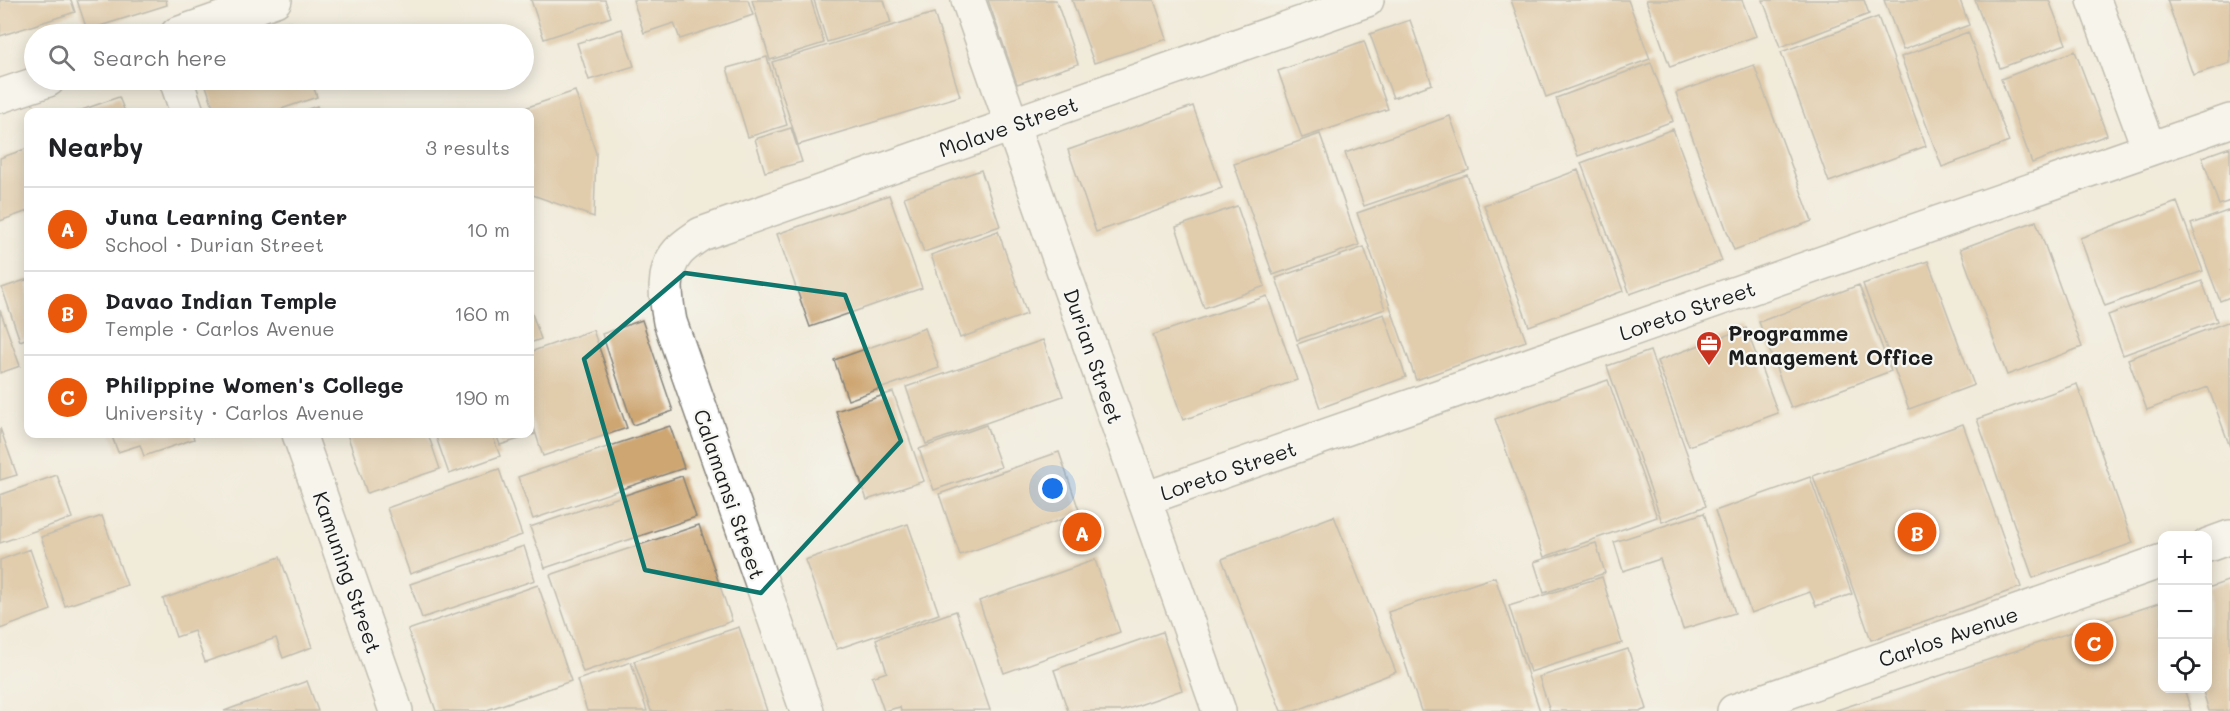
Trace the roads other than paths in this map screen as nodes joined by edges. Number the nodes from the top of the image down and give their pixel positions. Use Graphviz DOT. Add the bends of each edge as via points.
graph roads {
  1 [pos="275,0"];
  2 [pos="968,0"];
  3 [pos="1367,0"];
  4 [pos="2094,0"];
  5 [pos="206,24"];
  6 [pos="24,88"];
  7 [pos="179,90"];
  8 [pos="0,96"];
  9 [pos="186,108"];
  10 [pos="2230,121"];
  11 [pos="1012,124"];
  12 [pos="2150,149"];
  13 [pos="667,274"];
  14 [pos="300,438"];
  15 [pos="1144,499"];
  16 [pos="2230,537"];
  17 [pos="2212,544"];
  18 [pos="2158,563"];
  19 [pos="396,711"];
  20 [pos="807,711"];
  21 [pos="1219,711"];
  22 [pos="1734,711"];
  1 -- 5 [label="street"];
  2 -- 11 [label="street, Durian Street"];
  3 -- 11 [label="street, Molave Street"];
  4 -- 12 [label="street"];
  6 -- 8 [label="street"];
  7 -- 9 [label="street"];
  10 -- 12 [label="street, Loreto Street"];
  11 -- 13 [label="street, Molave Street" via="701,234 677,252"];
  11 -- 15 [label="street, Durian Street"];
  12 -- 15 [label="street, Loreto Street"];
  13 -- 20 [label="street, Calamansi Street" via="670,322"];
  14 -- 19 [label="street, Kamuning Street"];
  15 -- 21 [label="street, Durian Street"];
  16 -- 17 [label="street"];
  18 -- 22 [label="street, Carlos Avenue"];
}
